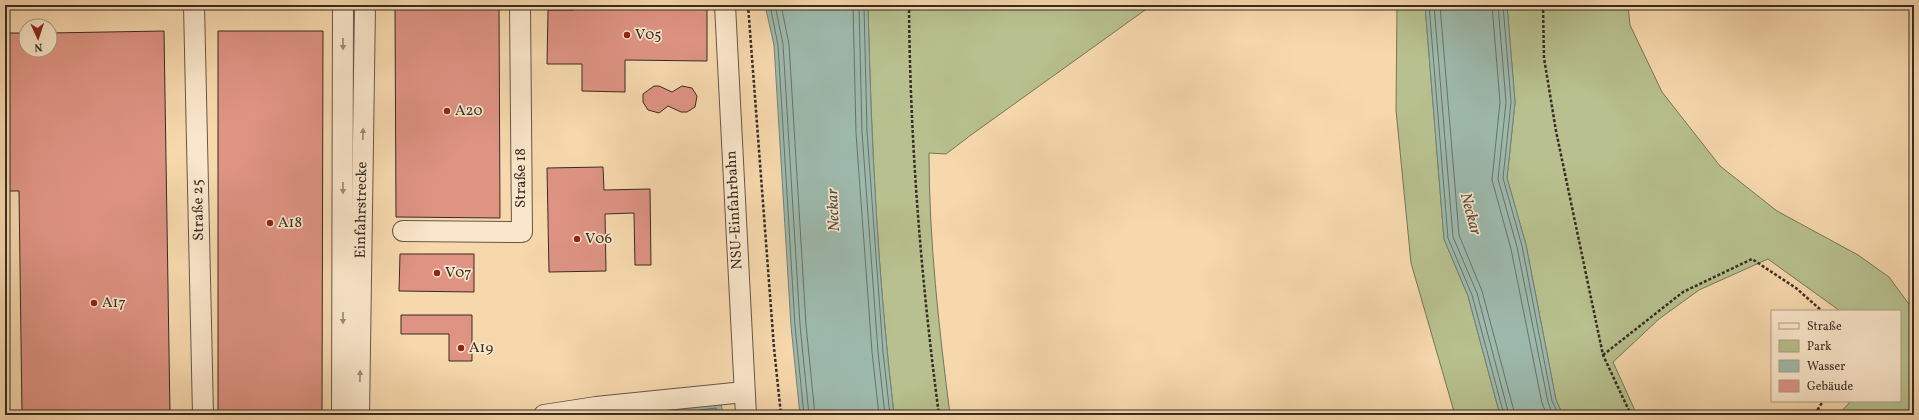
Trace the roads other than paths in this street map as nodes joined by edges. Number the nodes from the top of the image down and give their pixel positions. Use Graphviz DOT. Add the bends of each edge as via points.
graph roads {
  1 [pos="194,5"];
  2 [pos="344,5"];
  3 [pos="365,5"];
  4 [pos="520,5"];
  5 [pos="725,5"];
  6 [pos="403,231"];
  7 [pos="744,392"];
  8 [pos="598,411"];
  9 [pos="203,415"];
  10 [pos="342,415"];
  11 [pos="359,415"];
  12 [pos="544,415"];
  13 [pos="746,415"];
  1 -- 9 [label="street, Straße 25"];
  2 -- 10 [label="street, Einfahrstrecke, one-way"];
  11 -- 3 [label="street, Einfahrstrecke, one-way"];
  4 -- 6 [label="street, Straße 18" via="522,232"];
  5 -- 7 [label="street, NSU-Einfahrbahn"];
  7 -- 8 [label="street"];
  7 -- 13 [label="street, NSU-Einfahrbahn"];
  8 -- 12 [label="street"];
}
